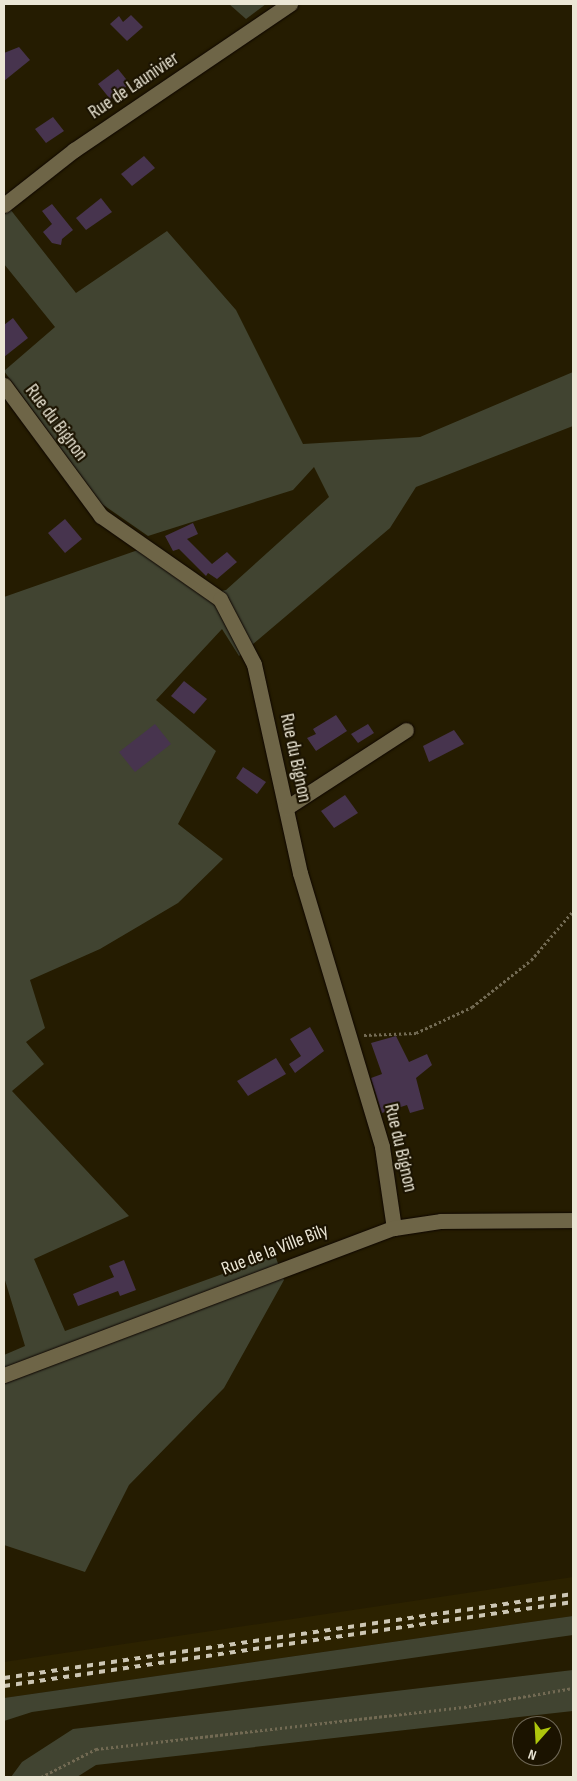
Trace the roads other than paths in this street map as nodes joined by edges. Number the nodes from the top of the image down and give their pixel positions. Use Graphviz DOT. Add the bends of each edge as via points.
graph roads {
  1 [pos="290,4"];
  2 [pos="4,205"];
  3 [pos="4,385"];
  4 [pos="406,730"];
  5 [pos="286,808"];
  6 [pos="573,1220"];
  7 [pos="394,1228"];
  8 [pos="4,1375"];
  1 -- 2 [label="street, Rue de Launivier" via="74,150"];
  3 -- 5 [label="street, Rue du Bignon" via="101,516 220,599 254,664"];
  4 -- 5 [label="street"];
  5 -- 7 [label="street, Rue du Bignon" via="300,874 382,1147"];
  6 -- 7 [label="street, Rue de la Ville Bily" via="441,1220"];
  7 -- 8 [label="street, Rue de la Ville Bily"];
}
